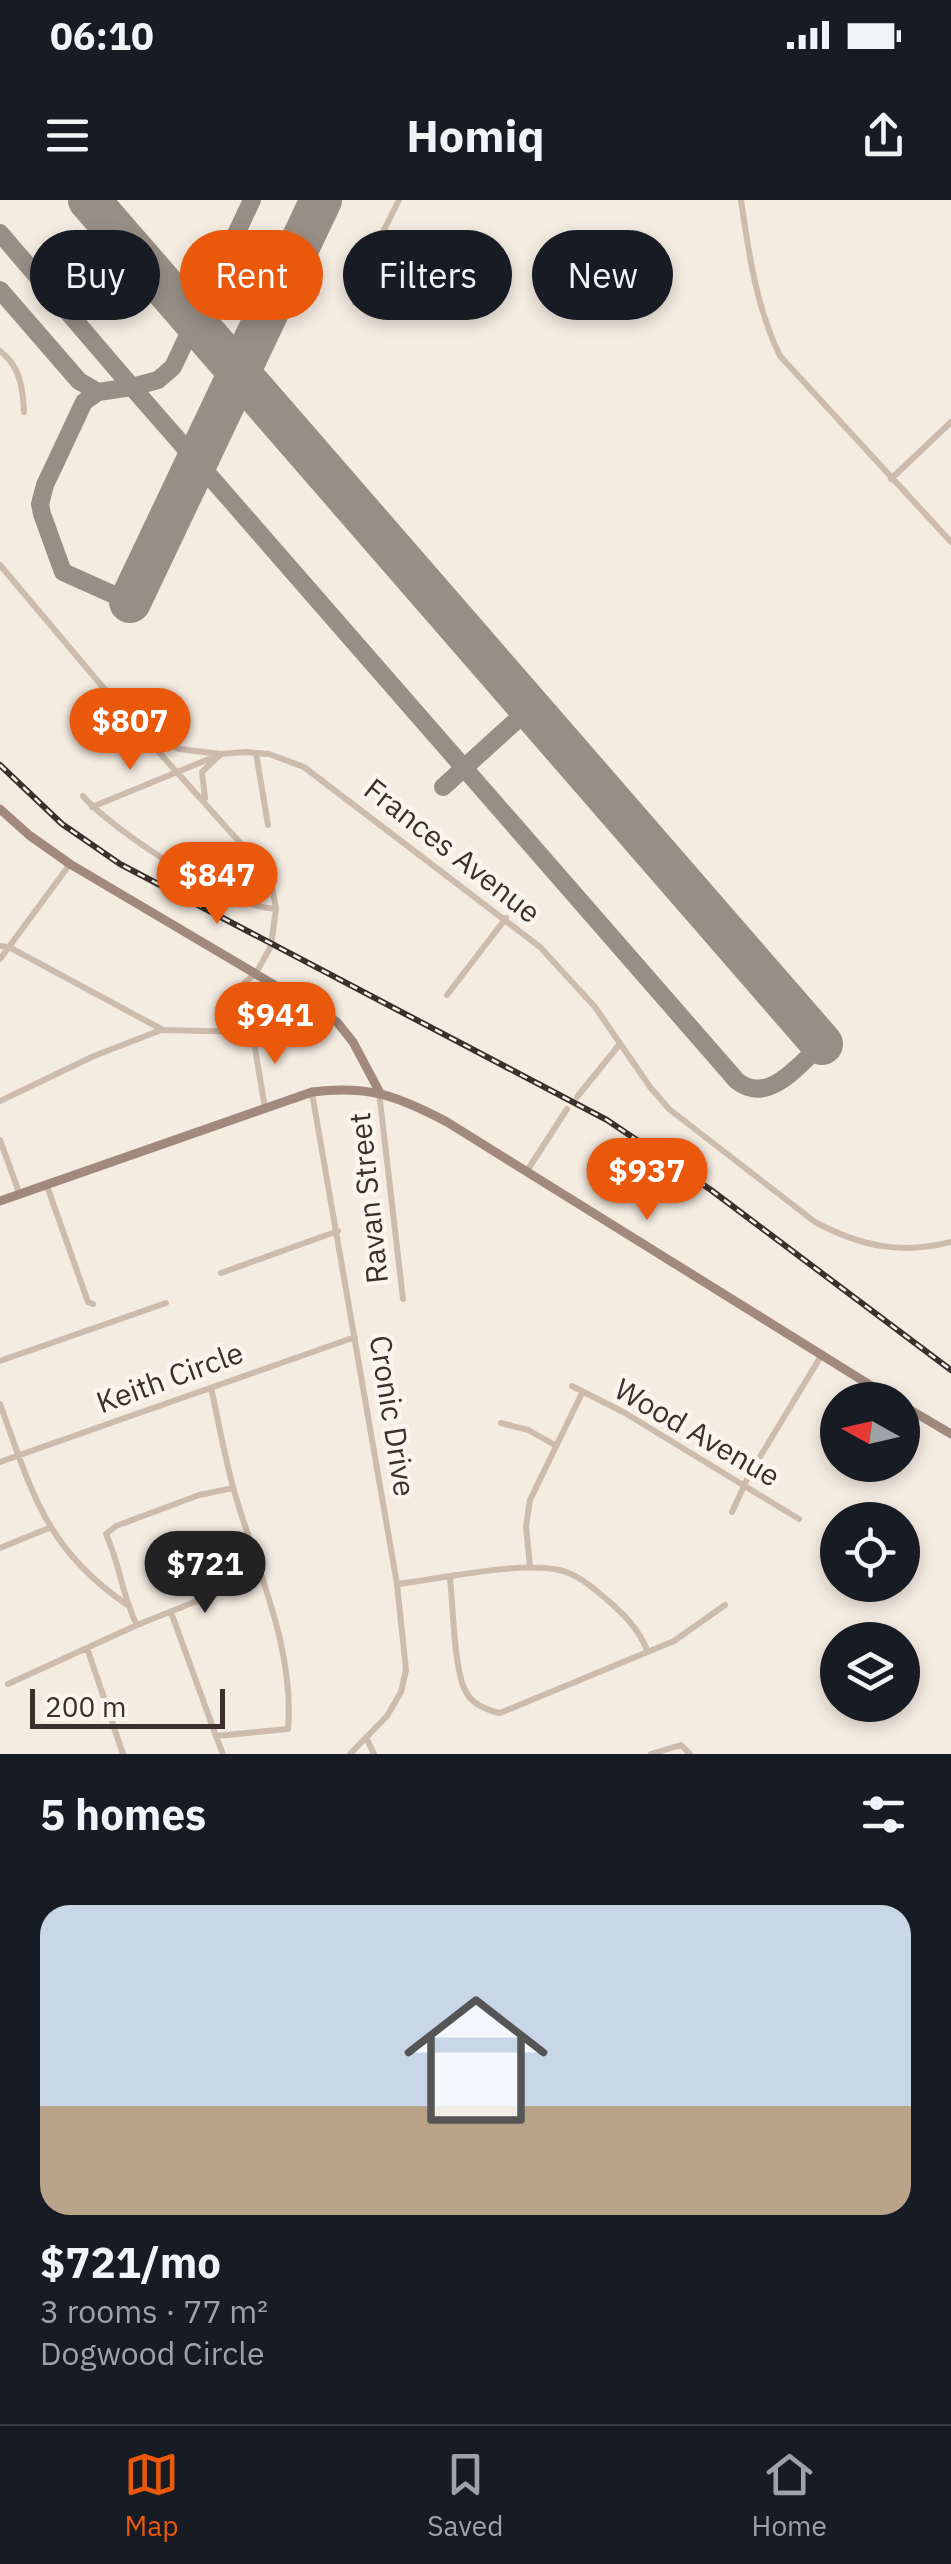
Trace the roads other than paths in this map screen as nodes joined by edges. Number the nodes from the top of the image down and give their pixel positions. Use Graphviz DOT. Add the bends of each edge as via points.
graph roads {
  1 [pos="398,200"];
  2 [pos="740,200"];
  3 [pos="383,230"];
  4 [pos="0,350"];
  5 [pos="24,412"];
  6 [pos="951,422"];
  7 [pos="892,479"];
  8 [pos="951,542"];
  9 [pos="0,565"];
  10 [pos="139,730"];
  11 [pos="256,752"];
  12 [pos="221,754"];
  13 [pos="180,774"];
  14 [pos="83,796"];
  15 [pos="207,804"];
  16 [pos="92,807"];
  17 [pos="0,809"];
  18 [pos="268,826"];
  19 [pos="70,864"];
  20 [pos="276,909"];
  21 [pos="506,918"];
  22 [pos="4,946"];
  23 [pos="0,958"];
  24 [pos="256,973"];
  25 [pos="448,995"];
  26 [pos="163,1030"];
  27 [pos="251,1032"];
  28 [pos="619,1045"];
  29 [pos="379,1091"];
  30 [pos="312,1092"];
  31 [pos="577,1097"];
  32 [pos="0,1100"];
  33 [pos="265,1108"];
  34 [pos="567,1109"];
  35 [pos="0,1140"];
  36 [pos="526,1172"];
  37 [pos="47,1186"];
  38 [pos="20,1196"];
  39 [pos="0,1202"];
  40 [pos="338,1231"];
  41 [pos="951,1242"];
  42 [pos="221,1273"];
  43 [pos="403,1299"];
  44 [pos="166,1303"];
  45 [pos="93,1304"];
  46 [pos="356,1337"];
  47 [pos="821,1356"];
  48 [pos="0,1361"];
  49 [pos="864,1382"];
  50 [pos="572,1386"];
  51 [pos="211,1388"];
  52 [pos="582,1393"];
  53 [pos="0,1404"];
  54 [pos="920,1416"];
  55 [pos="501,1423"];
  56 [pos="951,1434"];
  57 [pos="555,1445"];
  58 [pos="19,1456"];
  59 [pos="0,1462"];
  60 [pos="744,1486"];
  61 [pos="233,1488"];
  62 [pos="732,1512"];
  63 [pos="799,1520"];
  64 [pos="49,1528"];
  65 [pos="0,1548"];
  66 [pos="530,1567"];
  67 [pos="260,1576"];
  68 [pos="450,1578"];
  69 [pos="397,1584"];
  70 [pos="126,1604"];
  71 [pos="725,1605"];
  72 [pos="171,1612"];
  73 [pos="137,1625"];
  74 [pos="87,1648"];
  75 [pos="648,1652"];
  76 [pos="8,1684"];
  77 [pos="216,1736"];
  78 [pos="366,1737"];
  79 [pos="123,1754"];
  80 [pos="223,1754"];
  81 [pos="350,1754"];
  82 [pos="374,1754"];
  83 [pos="651,1754"];
  84 [pos="690,1754"];
  1 -- 3 [label="street"];
  2 -- 7 [label="street" via="751,274 780,356"];
  4 -- 5 [label="street" via="22,382"];
  6 -- 7 [label="street"];
  7 -- 8 [label="street"];
  9 -- 10 [label="street"];
  10 -- 12 [label="street, Frances Avenue" via="180,748"];
  10 -- 13 [label="street"];
  11 -- 12 [label="street, Frances Avenue"];
  11 -- 18 [label="street"];
  11 -- 21 [label="street, Frances Avenue" via="310,771"];
  12 -- 13 [label="street, Frances Avenue"];
  12 -- 15 [label="street" via="202,772"];
  13 -- 15 [label="street"];
  13 -- 16 [label="street, Frances Avenue"];
  14 -- 16 [label="street"];
  15 -- 20 [label="street" via="270,876"];
  16 -- 20 [label="street" via="127,837 243,903"];
  17 -- 19 [label="main road"];
  19 -- 22 [label="street"];
  19 -- 24 [label="main road"];
  20 -- 24 [label="street" via="271,946"];
  21 -- 25 [label="street"];
  21 -- 28 [label="street, Frances Avenue" via="566,973"];
  22 -- 23 [label="street"];
  22 -- 26 [label="street"];
  24 -- 27 [label="street" via="244,983"];
  24 -- 29 [label="main road" via="337,1022"];
  26 -- 27 [label="street"];
  26 -- 32 [label="street"];
  27 -- 33 [label="street"];
  28 -- 31 [label="street"];
  28 -- 41 [label="street, Frances Avenue" via="669,1109 815,1222 878,1248"];
  29 -- 30 [label="main road"];
  29 -- 36 [label="main road" via="447,1122"];
  29 -- 43 [label="street, Ravan Street"];
  30 -- 33 [label="main road"];
  30 -- 40 [label="street, Cronic Drive"];
  33 -- 37 [label="main road"];
  34 -- 36 [label="street"];
  35 -- 38 [label="street"];
  36 -- 47 [label="main road"];
  37 -- 38 [label="main road"];
  37 -- 45 [label="street"];
  38 -- 39 [label="main road"];
  40 -- 42 [label="street"];
  40 -- 46 [label="street, Cronic Drive"];
  44 -- 48 [label="street"];
  46 -- 51 [label="street, Keith Circle"];
  46 -- 69 [label="street, Cronic Drive"];
  47 -- 49 [label="main road"];
  47 -- 60 [label="street"];
  50 -- 52 [label="street, Wood Avenue"];
  51 -- 58 [label="street, Keith Circle"];
  51 -- 61 [label="street"];
  52 -- 57 [label="street"];
  52 -- 60 [label="street, Wood Avenue"];
  53 -- 58 [label="street"];
  54 -- 56 [label="main road"];
  55 -- 57 [label="street"];
  57 -- 66 [label="street" via="530,1500"];
  58 -- 59 [label="street, Keith Circle"];
  58 -- 64 [label="street"];
  60 -- 62 [label="street"];
  60 -- 63 [label="street, Wood Avenue"];
  61 -- 67 [label="street"];
  61 -- 70 [label="street" via="199,1494 106,1534"];
  64 -- 65 [label="street"];
  64 -- 70 [label="street" via="90,1578"];
  66 -- 68 [label="street"];
  66 -- 75 [label="street" via="586,1582 636,1628"];
  67 -- 72 [label="street"];
  67 -- 77 [label="street" via="291,1694 288,1729"];
  68 -- 69 [label="street"];
  68 -- 75 [label="street" via="462,1681 466,1694 486,1710 513,1709"];
  69 -- 78 [label="street, Cronic Drive" via="406,1670 387,1716"];
  70 -- 73 [label="street"];
  71 -- 75 [label="street"];
  72 -- 73 [label="street"];
  72 -- 77 [label="street"];
  73 -- 74 [label="street"];
  74 -- 76 [label="street"];
  74 -- 79 [label="street"];
  77 -- 80 [label="street"];
  78 -- 81 [label="street, Cronic Drive"];
  78 -- 82 [label="street"];
  83 -- 84 [label="street" via="673,1745"];
}
